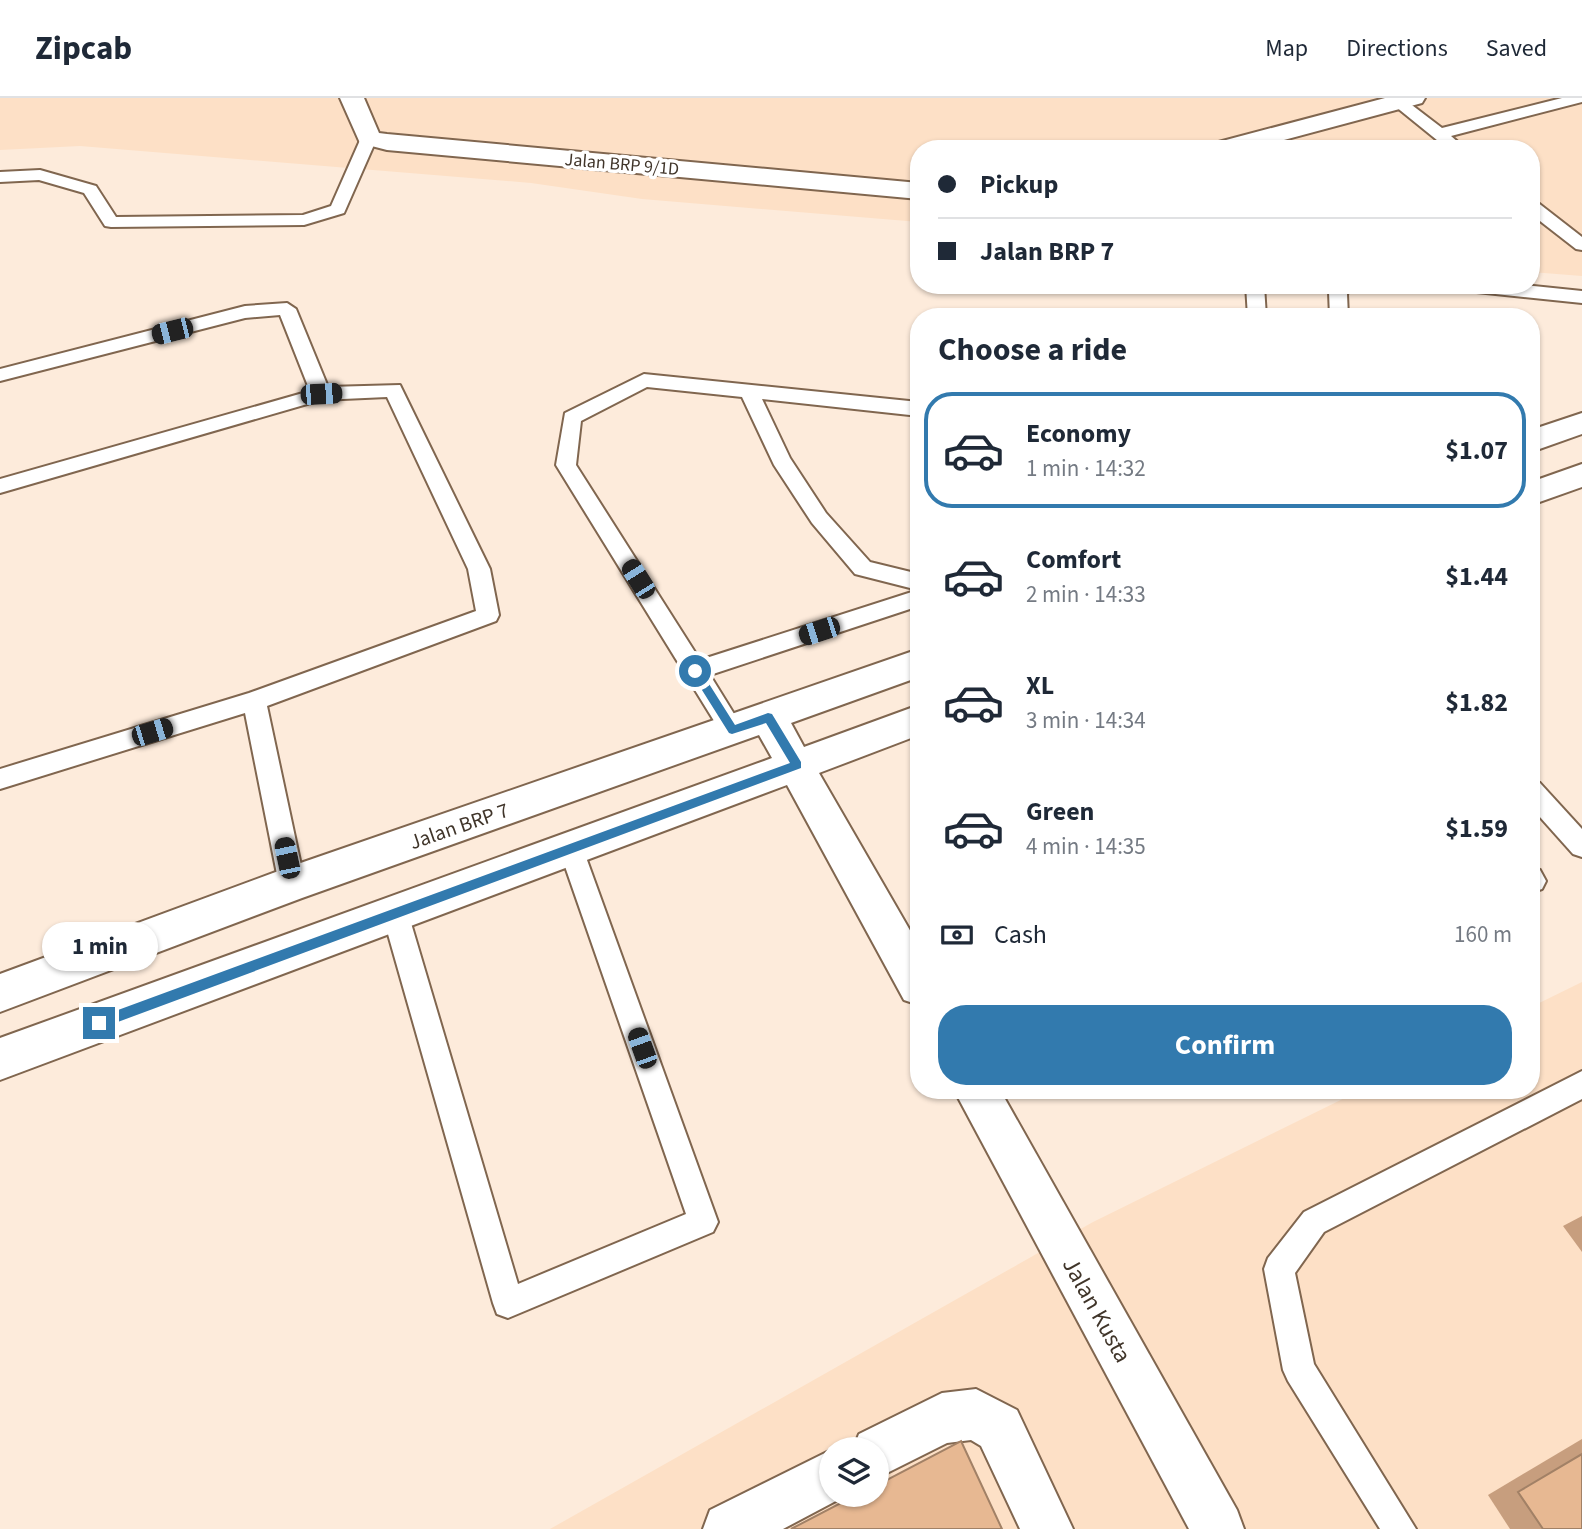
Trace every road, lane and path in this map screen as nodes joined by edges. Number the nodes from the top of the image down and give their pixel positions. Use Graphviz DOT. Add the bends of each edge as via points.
graph roads {
  1 [pos="352,98"];
  2 [pos="1580,98"];
  3 [pos="1405,100"];
  4 [pos="1439,134"];
  5 [pos="369,138"];
  6 [pos="1254,140"];
  7 [pos="1447,140"];
  8 [pos="0,177"];
  9 [pos="910,190"];
  10 [pos="1540,213"];
  11 [pos="1582,245"];
  12 [pos="1540,293"];
  13 [pos="1582,297"];
  14 [pos="0,375"];
  15 [pos="749,391"];
  16 [pos="321,394"];
  17 [pos="910,408"];
  18 [pos="1582,423"];
  19 [pos="1540,438"];
  20 [pos="1582,475"];
  21 [pos="0,486"];
  22 [pos="1540,491"];
  23 [pos="910,580"];
  24 [pos="910,601"];
  25 [pos="910,666"];
  26 [pos="695,671"];
  27 [pos="254,701"];
  28 [pos="768,717"];
  29 [pos="910,723"];
  30 [pos="732,730"];
  31 [pos="797,765"];
  32 [pos="0,779"];
  33 [pos="1540,800"];
  34 [pos="1582,846"];
  35 [pos="571,849"];
  36 [pos="292,884"];
  37 [pos="395,913"];
  38 [pos="910,970"];
  39 [pos="0,993"];
  40 [pos="0,1059"];
  41 [pos="1582,1084"];
  42 [pos="981,1099"];
  43 [pos="889,1446"];
  44 [pos="819,1482"];
  45 [pos="729,1529"];
  46 [pos="1047,1529"];
  47 [pos="1218,1529"];
  48 [pos="1399,1529"];
  1 -- 5 [label="street"];
  2 -- 4 [label="lane"];
  3 -- 4 [label="lane"];
  3 -- 6 [label="street"];
  4 -- 7 [label="lane"];
  5 -- 8 [label="lane" via="338,209 304,220 111,222 90,190 40,175"];
  5 -- 9 [label="street, Jalan BRP 9/1D"];
  10 -- 11 [label="lane"];
  12 -- 13 [label="lane"];
  14 -- 16 [label="lane" via="245,312 287,309"];
  15 -- 17 [label="lane"];
  15 -- 23 [label="lane" via="781,460 819,518 863,568"];
  15 -- 26 [label="lane" via="644,380 572,418 566,465"];
  16 -- 21 [label="lane"];
  16 -- 27 [label="lane" via="393,390 479,569 488,615"];
  18 -- 19 [label="street"];
  20 -- 22 [label="street"];
  24 -- 26 [label="lane"];
  25 -- 28 [label="street, Jalan BRP 7"];
  26 -- 30 [label="lane"];
  27 -- 32 [label="lane"];
  27 -- 36 [label="lane"];
  28 -- 30 [label="street, Jalan BRP 7"];
  28 -- 31 [label="street"];
  29 -- 31 [label="street"];
  30 -- 36 [label="street, Jalan BRP 7"];
  31 -- 35 [label="street"];
  31 -- 38 [label="street"];
  33 -- 34 [label="lane"];
  35 -- 37 [label="street"];
  35 -- 37 [label="lane" via="704,1222 508,1303"];
  36 -- 39 [label="street, Jalan BRP 7"];
  37 -- 40 [label="street"];
  41 -- 48 [label="lane" via="1314,1222 1279,1269 1299,1370"];
  42 -- 47 [label="street, Jalan Kusta"];
  43 -- 46 [label="street" via="942,1418 976,1414 999,1429"];
  44 -- 45 [label="street"];
}
